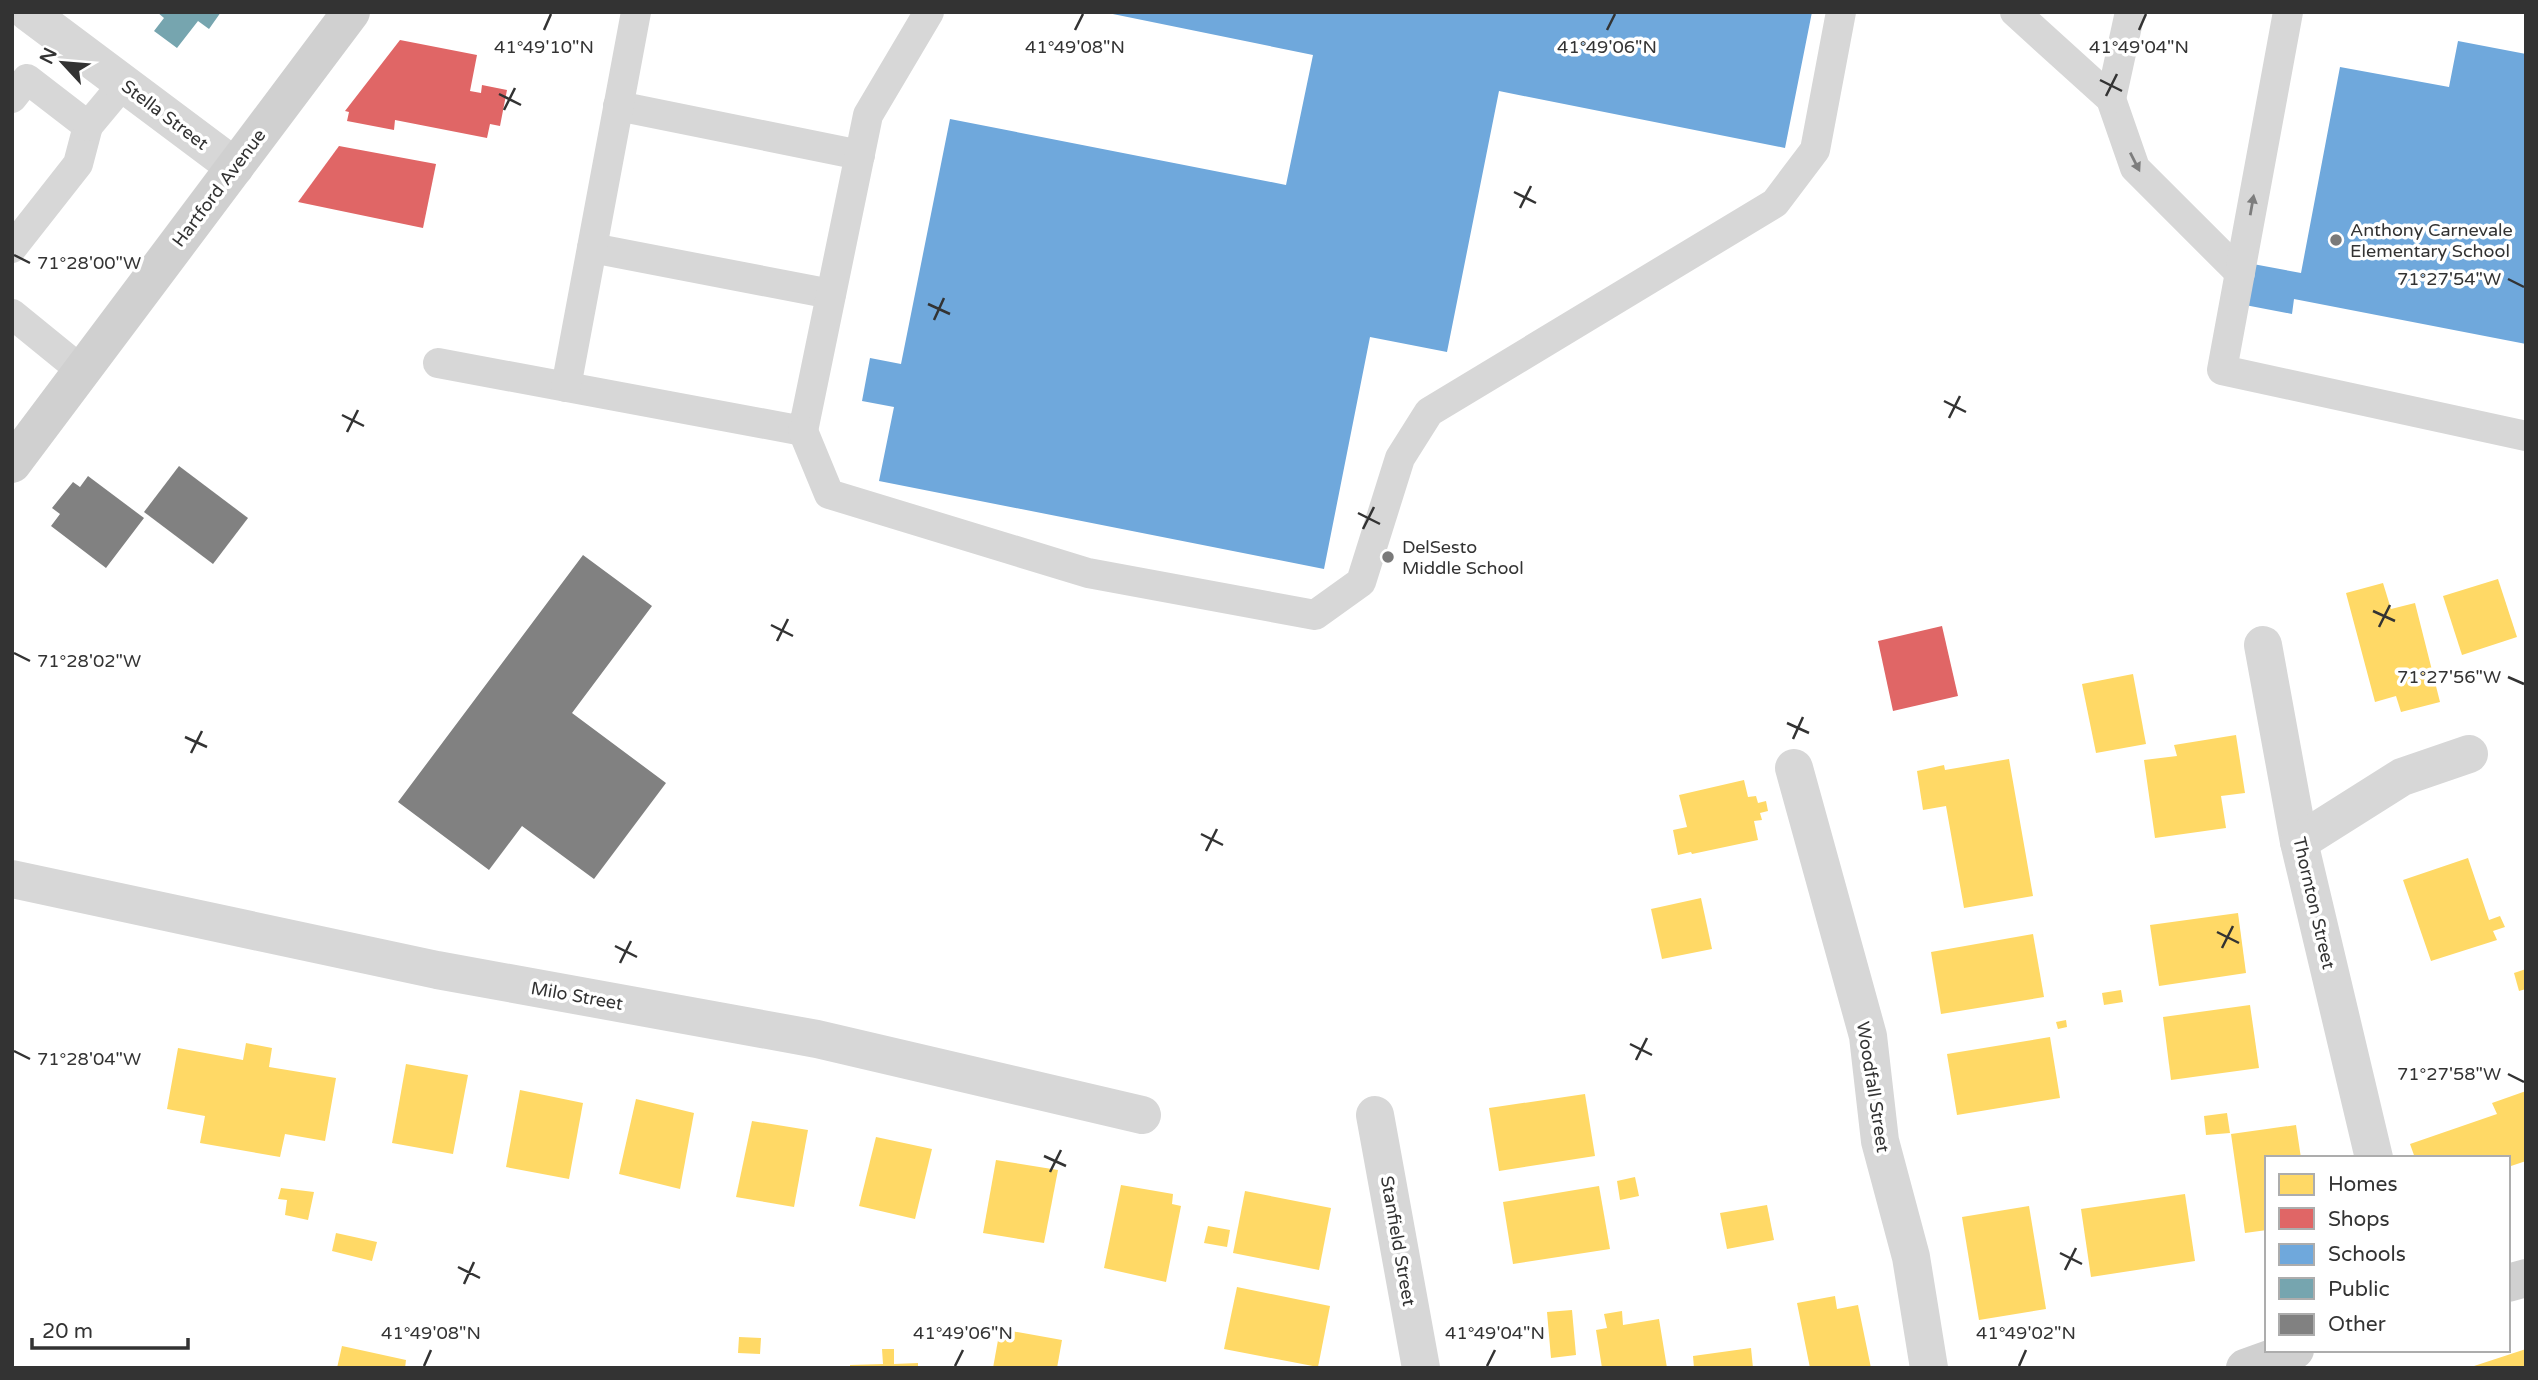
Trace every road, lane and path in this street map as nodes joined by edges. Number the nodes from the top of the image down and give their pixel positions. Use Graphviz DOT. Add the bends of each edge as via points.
graph roads {
  1 [pos="28,12"];
  2 [pos="351,12"];
  3 [pos="636,12"];
  4 [pos="929,12"];
  5 [pos="1841,12"];
  6 [pos="2015,12"];
  7 [pos="2130,12"];
  8 [pos="2288,12"];
  9 [pos="123,84"];
  10 [pos="12,98"];
  11 [pos="2111,99"];
  12 [pos="618,106"];
  13 [pos="88,126"];
  14 [pos="860,155"];
  15 [pos="235,167"];
  16 [pos="12,248"];
  17 [pos="592,248"];
  18 [pos="2240,273"];
  19 [pos="831,294"];
  20 [pos="12,314"];
  21 [pos="438,363"];
  22 [pos="82,371"];
  23 [pos="566,387"];
  24 [pos="803,431"];
  25 [pos="2526,436"];
  26 [pos="12,464"];
  27 [pos="2263,645"];
  28 [pos="2469,754"];
  29 [pos="1794,768"];
  30 [pos="2299,842"];
  31 [pos="12,878"];
  32 [pos="1142,1115"];
  33 [pos="1375,1115"];
  34 [pos="2374,1156"];
  35 [pos="2289,1352"];
  36 [pos="1422,1368"];
  37 [pos="1929,1368"];
  38 [pos="2245,1368"];
  1 -- 9 [label="street, Stella Street"];
  2 -- 15 [label="main road, Hartford Avenue"];
  3 -- 12 [label="lane"];
  4 -- 14 [label="lane" via="868,115"];
  5 -- 24 [label="lane" via="1815,150 1775,203 1429,412 1399,458 1361,582 1315,615 1088,573 829,494"];
  6 -- 11 [label="lane"];
  7 -- 11 [label="lane"];
  18 -- 8 [label="lane, one-way"];
  9 -- 13 [label="lane"];
  9 -- 15 [label="street, Stella Street"];
  10 -- 13 [label="lane" via="27,79"];
  11 -- 18 [label="lane, one-way" via="2135,168"];
  12 -- 14 [label="lane"];
  12 -- 17 [label="lane"];
  13 -- 16 [label="lane" via="78,164"];
  14 -- 19 [label="lane"];
  15 -- 22 [label="main road, Hartford Avenue"];
  17 -- 19 [label="lane"];
  17 -- 23 [label="lane"];
  18 -- 25 [label="lane" via="2222,370"];
  19 -- 24 [label="lane"];
  20 -- 22 [label="lane"];
  21 -- 23 [label="lane"];
  22 -- 26 [label="main road, Hartford Avenue"];
  23 -- 24 [label="lane"];
  27 -- 30 [label="street, Thornton Street"];
  28 -- 30 [label="street" via="2402,777"];
  29 -- 37 [label="street, Woodfall Street" via="1868,1036 1880,1141 1911,1258"];
  30 -- 34 [label="street, Thornton Street"];
  31 -- 32 [label="street, Milo Street" via="437,970 817,1039"];
  33 -- 36 [label="street, Stanfield Street"];
  35 -- 38 [label="main road"];
}
